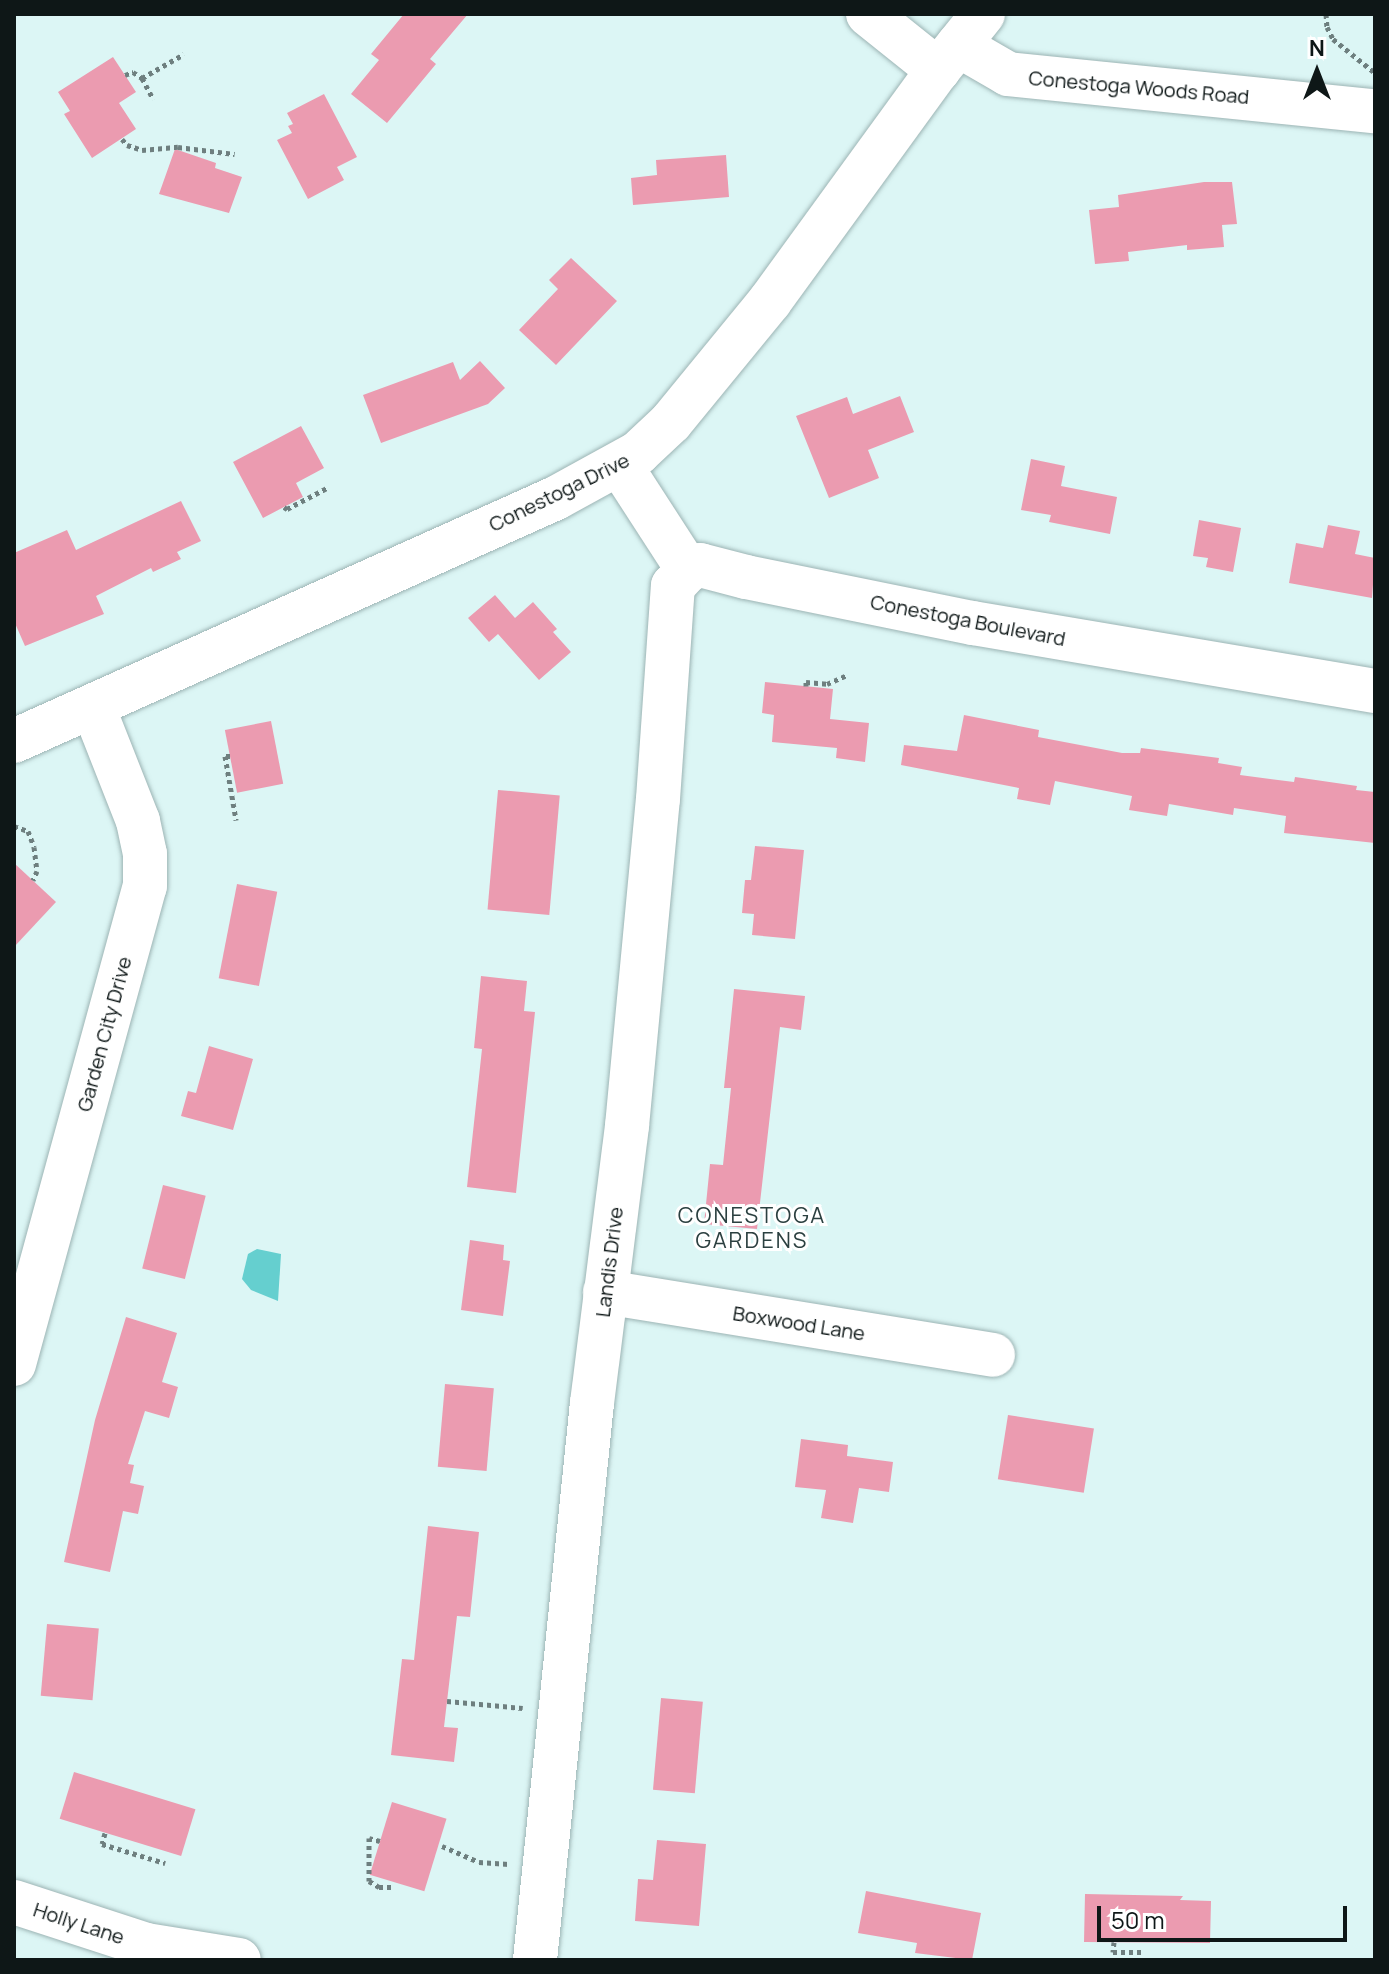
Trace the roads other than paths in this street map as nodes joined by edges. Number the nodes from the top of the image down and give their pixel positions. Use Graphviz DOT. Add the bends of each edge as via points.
graph roads {
  1 [pos="868,14"];
  2 [pos="960,43"];
  3 [pos="1375,111"];
  4 [pos="620,465"];
  5 [pos="688,570"];
  6 [pos="1375,691"];
  7 [pos="93,707"];
  8 [pos="14,741"];
  9 [pos="605,1292"];
  10 [pos="993,1355"];
  11 [pos="14,1364"];
  12 [pos="14,1902"];
  13 [pos="239,1960"];
  14 [pos="535,1960"];
  1 -- 2 [label="street, Conestoga Woods Road"];
  2 -- 3 [label="street, Conestoga Woods Road" via="1008,74"];
  2 -- 4 [label="street, Conestoga Drive" via="770,301 671,422"];
  4 -- 5 [label="street"];
  4 -- 7 [label="street, Conestoga Drive"];
  5 -- 6 [label="street, Conestoga Boulevard" via="700,565 973,623"];
  5 -- 9 [label="street, Landis Drive" via="673,586 627,1126"];
  7 -- 8 [label="street, Conestoga Drive"];
  7 -- 11 [label="street, Garden City Drive" via="138,821 145,886"];
  9 -- 10 [label="street, Boxwood Lane"];
  9 -- 14 [label="street, Landis Drive"];
  12 -- 13 [label="street, Holly Lane" via="146,1945"];
}
